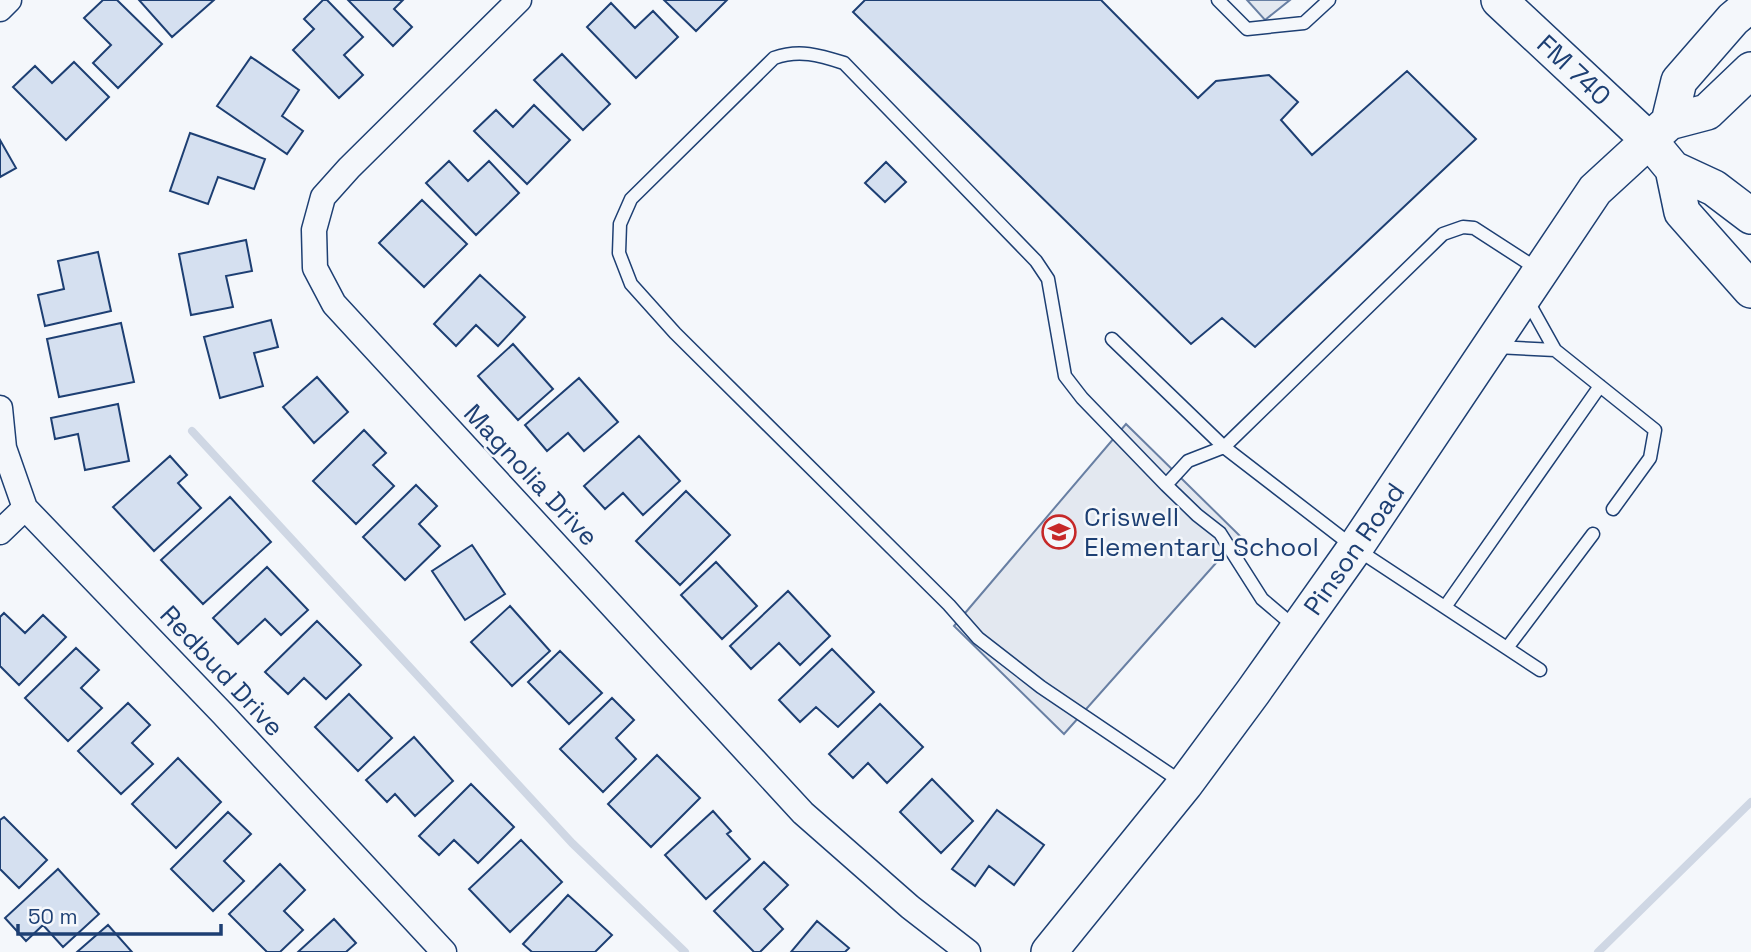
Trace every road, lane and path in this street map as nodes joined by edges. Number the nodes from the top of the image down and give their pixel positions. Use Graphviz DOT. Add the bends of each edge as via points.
graph roads {
  1 [pos="9,0"];
  2 [pos="519,0"];
  3 [pos="1218,0"];
  4 [pos="1308,0"];
  5 [pos="1329,0"];
  6 [pos="1499,0"];
  7 [pos="1751,4"];
  8 [pos="0,9"];
  9 [pos="1318,10"];
  10 [pos="1751,70"];
  11 [pos="1659,131"];
  12 [pos="1673,169"];
  13 [pos="1751,216"];
  14 [pos="1532,283"];
  15 [pos="1751,290"];
  16 [pos="1112,339"];
  17 [pos="1491,347"];
  18 [pos="1555,350"];
  19 [pos="1600,386"];
  20 [pos="0,408"];
  21 [pos="1224,447"];
  22 [pos="1166,485"];
  23 [pos="26,508"];
  24 [pos="1613,509"];
  25 [pos="0,532"];
  26 [pos="1593,534"];
  27 [pos="1355,548"];
  28 [pos="1445,607"];
  29 [pos="1298,630"];
  30 [pos="1507,648"];
  31 [pos="1540,670"];
  32 [pos="1185,784"];
  33 [pos="444,952"];
  34 [pos="968,952"];
  35 [pos="1049,952"];
  1 -- 8 [label="street"];
  2 -- 34 [label="street, Magnolia Drive" via="323,197 314,230 315,268 334,304 803,813"];
  3 -- 9 [label="lane" via="1247,29 1304,23"];
  4 -- 9 [label="lane"];
  5 -- 9 [label="lane"];
  6 -- 11 [label="main road, FM 740 / FM 740"];
  7 -- 11 [label="main road" via="1679,81"];
  10 -- 11 [label="main road" via="1707,111"];
  11 -- 12 [label="main road, FM 740"];
  11 -- 14 [label="main road, Pinson Road" via="1595,190"];
  12 -- 13 [label="main road" via="1714,188"];
  12 -- 15 [label="main road" via="1682,212"];
  14 -- 17 [label="main road, Pinson Road"];
  14 -- 18 [label="lane"];
  14 -- 21 [label="lane" via="1474,228 1443,234"];
  16 -- 21 [label="lane"];
  17 -- 18 [label="lane"];
  17 -- 27 [label="main road, Pinson Road"];
  18 -- 19 [label="lane"];
  19 -- 24 [label="lane" via="1655,430 1650,458"];
  19 -- 28 [label="lane"];
  20 -- 23 [label="street, Redbud Drive" via="4,447"];
  21 -- 22 [label="lane" via="1188,461"];
  21 -- 27 [label="lane"];
  22 -- 29 [label="lane" via="1220,533 1262,598"];
  22 -- 32 [label="lane" via="1065,376 1048,279 1036,261 844,63 790,52 774,58 631,199 620,224 619,253 631,284 675,333 978,638 1041,687"];
  23 -- 25 [label="street"];
  23 -- 33 [label="street, Redbud Drive"];
  26 -- 30 [label="lane"];
  27 -- 28 [label="lane"];
  27 -- 29 [label="main road, Pinson Road"];
  28 -- 30 [label="lane"];
  29 -- 32 [label="main road, Pinson Road"];
  30 -- 31 [label="lane"];
  32 -- 35 [label="main road, Pinson Road"];
}
